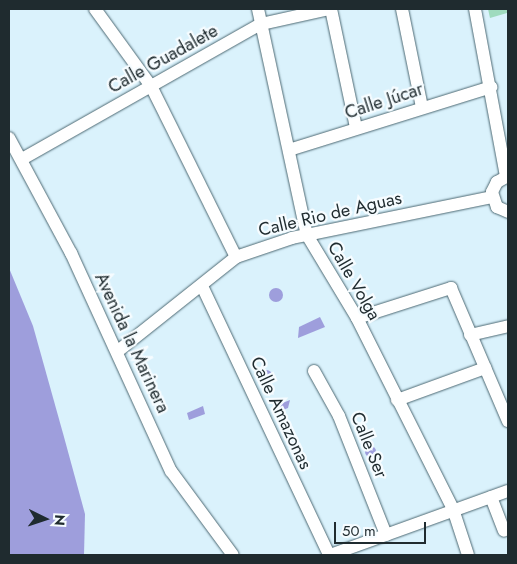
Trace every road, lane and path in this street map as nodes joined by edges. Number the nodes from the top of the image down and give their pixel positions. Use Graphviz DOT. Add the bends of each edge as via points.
graph roads {
  1 [pos="95,9"];
  2 [pos="258,9"];
  3 [pos="330,9"];
  4 [pos="402,9"];
  5 [pos="475,9"];
  6 [pos="261,24"];
  7 [pos="151,86"];
  8 [pos="491,87"];
  9 [pos="422,107"];
  10 [pos="356,128"];
  11 [pos="9,138"];
  12 [pos="289,150"];
  13 [pos="22,159"];
  14 [pos="507,176"];
  15 [pos="492,197"];
  16 [pos="508,212"];
  17 [pos="307,235"];
  18 [pos="236,257"];
  19 [pos="202,286"];
  20 [pos="356,318"];
  21 [pos="508,326"];
  22 [pos="470,335"];
  23 [pos="118,351"];
  24 [pos="485,368"];
  25 [pos="314,371"];
  26 [pos="397,400"];
  27 [pos="505,408"];
  28 [pos="508,422"];
  29 [pos="508,491"];
  30 [pos="491,497"];
  31 [pos="453,510"];
  32 [pos="504,531"];
  33 [pos="386,535"];
  34 [pos="233,555"];
  35 [pos="330,555"];
  36 [pos="468,555"];
  1 -- 7 [label="street"];
  2 -- 6 [label="street, Calle Volga"];
  3 -- 6 [label="street, Calle Guadalete"];
  3 -- 10 [label="street"];
  4 -- 9 [label="street"];
  5 -- 8 [label="street"];
  6 -- 7 [label="street, Calle Guadalete"];
  6 -- 12 [label="street, Calle Volga"];
  7 -- 13 [label="street, Calle Guadalete"];
  7 -- 18 [label="street"];
  8 -- 9 [label="street, Calle Júcar"];
  8 -- 14 [label="street"];
  9 -- 10 [label="street, Calle Júcar"];
  10 -- 12 [label="street, Calle Júcar"];
  11 -- 13 [label="street, Avenida la Marinera"];
  12 -- 17 [label="street, Calle Volga"];
  13 -- 23 [label="street, Avenida la Marinera"];
  14 -- 15 [label="street" via="494,186"];
  15 -- 16 [label="street" via="497,207"];
  15 -- 17 [label="street, Calle Rio de Aguas"];
  17 -- 18 [label="street, Calle Rio de Aguas"];
  17 -- 20 [label="street, Calle Volga"];
  18 -- 19 [label="street, Calle Rio de Aguas"];
  19 -- 23 [label="street, Calle Rio de Aguas"];
  19 -- 35 [label="street, Calle Amazonas"];
  20 -- 22 [label="street" via="451,288"];
  20 -- 26 [label="street, Calle Volga"];
  21 -- 22 [label="street"];
  22 -- 24 [label="street"];
  23 -- 34 [label="street, Avenida la Marinera" via="171,472"];
  24 -- 26 [label="street"];
  24 -- 27 [label="street"];
  25 -- 33 [label="street, Calle Ser" via="339,416"];
  26 -- 31 [label="street, Calle Volga"];
  27 -- 28 [label="street"];
  29 -- 30 [label="street"];
  30 -- 31 [label="street"];
  30 -- 32 [label="street"];
  31 -- 33 [label="street"];
  31 -- 36 [label="street, Calle Volga"];
  33 -- 35 [label="street"];
}
